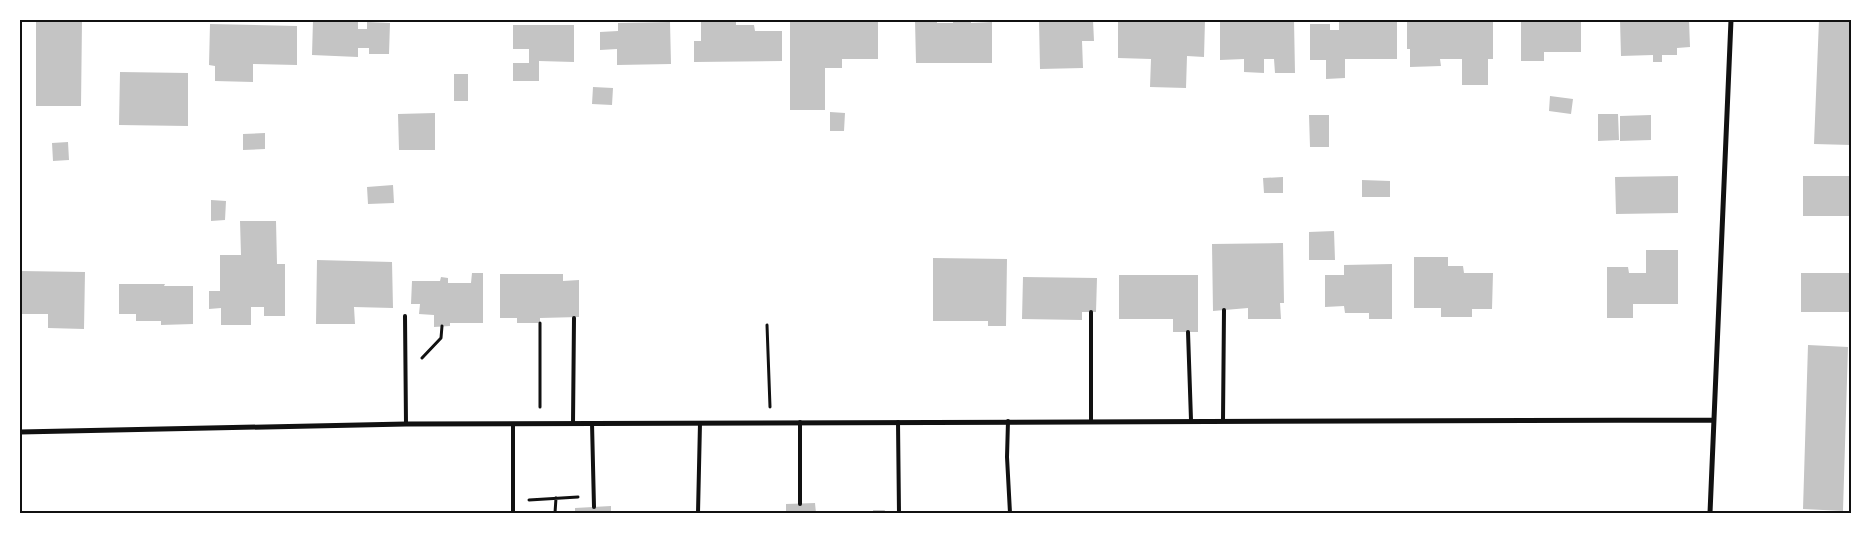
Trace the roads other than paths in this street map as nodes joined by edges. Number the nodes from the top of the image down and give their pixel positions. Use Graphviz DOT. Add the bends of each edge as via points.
graph roads {
  1 [pos="1731,20"];
  2 [pos="1224,310"];
  3 [pos="1091,312"];
  4 [pos="405,316"];
  5 [pos="574,318"];
  6 [pos="1188,332"];
  7 [pos="1191,420"];
  8 [pos="1223,420"];
  9 [pos="1714,420"];
  10 [pos="1008,421"];
  11 [pos="1091,421"];
  12 [pos="800,422"];
  13 [pos="898,422"];
  14 [pos="573,423"];
  15 [pos="592,423"];
  16 [pos="700,423"];
  17 [pos="406,424"];
  18 [pos="513,424"];
  19 [pos="20,432"];
  20 [pos="800,504"];
  21 [pos="594,507"];
  22 [pos="513,513"];
  23 [pos="698,513"];
  24 [pos="899,513"];
  25 [pos="1010,513"];
  26 [pos="1710,513"];
  1 -- 9 [label="street"];
  2 -- 8 [label="lane"];
  3 -- 11 [label="lane"];
  4 -- 17 [label="lane"];
  5 -- 14 [label="lane"];
  6 -- 7 [label="lane"];
  7 -- 8 [label="street"];
  7 -- 11 [label="street"];
  8 -- 9 [label="street"];
  9 -- 26 [label="street"];
  10 -- 11 [label="street"];
  10 -- 13 [label="street"];
  10 -- 25 [label="lane"];
  12 -- 13 [label="street"];
  12 -- 16 [label="street"];
  12 -- 20 [label="lane"];
  13 -- 24 [label="lane"];
  14 -- 15 [label="street"];
  14 -- 18 [label="street"];
  15 -- 16 [label="street"];
  15 -- 21 [label="lane"];
  16 -- 23 [label="lane"];
  17 -- 18 [label="street"];
  17 -- 19 [label="street"];
  18 -- 22 [label="lane"];
}
